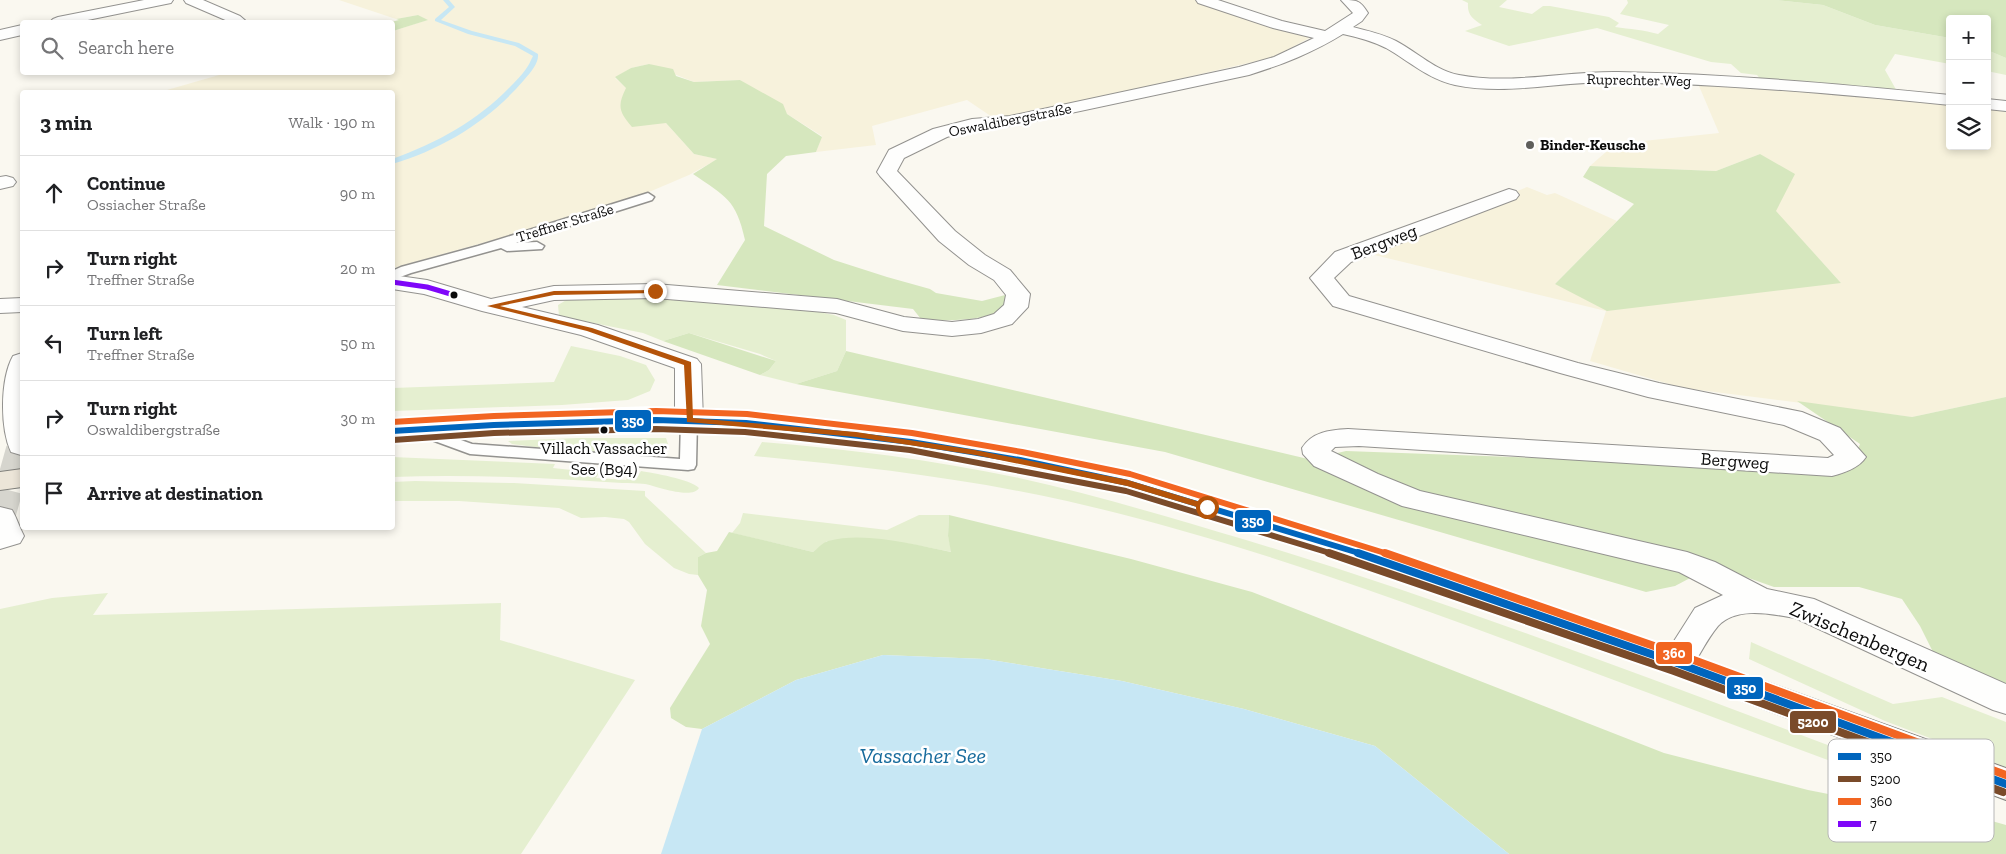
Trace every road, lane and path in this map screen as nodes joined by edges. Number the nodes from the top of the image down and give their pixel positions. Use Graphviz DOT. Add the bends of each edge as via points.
graph roads {
  1 [pos="166,0"];
  2 [pos="191,0"];
  3 [pos="1203,0"];
  4 [pos="1348,0"];
  5 [pos="68,20"];
  6 [pos="236,20"];
  7 [pos="20,30"];
  8 [pos="1334,32"];
  9 [pos="0,35"];
  10 [pos="1946,100"];
  11 [pos="1991,104"];
  12 [pos="2006,106"];
  13 [pos="1509,195"];
  14 [pos="648,197"];
  15 [pos="537,246"];
  16 [pos="482,248"];
  17 [pos="395,275"];
  18 [pos="395,282"];
  19 [pos="20,305"];
  20 [pos="0,306"];
  21 [pos="490,306"];
  22 [pos="20,369"];
  23 [pos="690,420"];
  24 [pos="404,430"];
  25 [pos="20,442"];
  26 [pos="20,478"];
  27 [pos="0,481"];
  28 [pos="1760,600"];
  29 [pos="1676,663"];
  30 [pos="2006,700"];
  31 [pos="1883,739"];
  32 [pos="1994,780"];
  33 [pos="2006,784"];
  1 -- 5 [label="street"];
  2 -- 6 [label="street"];
  3 -- 8 [label="street, Ruprechter Weg" via="1278,25"];
  4 -- 8 [label="street, Oswaldibergstraße" via="1361,13"];
  7 -- 9 [label="street"];
  8 -- 10 [label="street, Ruprechter Weg" via="1389,44 1440,74 1473,83 1606,77 1769,84"];
  8 -- 21 [label="street, Oswaldibergstraße" via="1280,60 1243,71 1010,121 972,124 940,133 896,154 887,172 947,236 1002,275 1018,294 1016,307 1003,320 952,329 903,324 837,306 655,291 554,293"];
  11 -- 12 [label="street"];
  13 -- 28 [label="street, Bergweg" via="1343,257 1320,278 1341,301 1350,304 1622,382 1792,418 1830,434 1852,457 1832,467 1359,438 1319,443 1317,454 1368,481 1412,499 1687,563"];
  14 -- 16 [label="lane, Treffner Straße"];
  15 -- 16 [label="lane, Treffner Straße"];
  16 -- 17 [label="lane, Treffner Straße"];
  18 -- 21 [label="street" via="427,287"];
  19 -- 20 [label="street"];
  21 -- 23 [label="street" via="589,330 688,364"];
  22 -- 25 [label="street" via="11,405"];
  23 -- 24 [label="main road" via="518,423"];
  23 -- 24 [label="lane" via="688,465 470,449"];
  23 -- 29 [label="main road" via="856,434 975,452 1128,483 1362,554"];
  26 -- 27 [label="main road"];
  28 -- 29 [label="street, Zwischenbergen" via="1731,604 1707,617"];
  28 -- 30 [label="street, Zwischenbergen" via="1802,607"];
  29 -- 31 [label="main road"];
  32 -- 33 [label="main road"];
}
